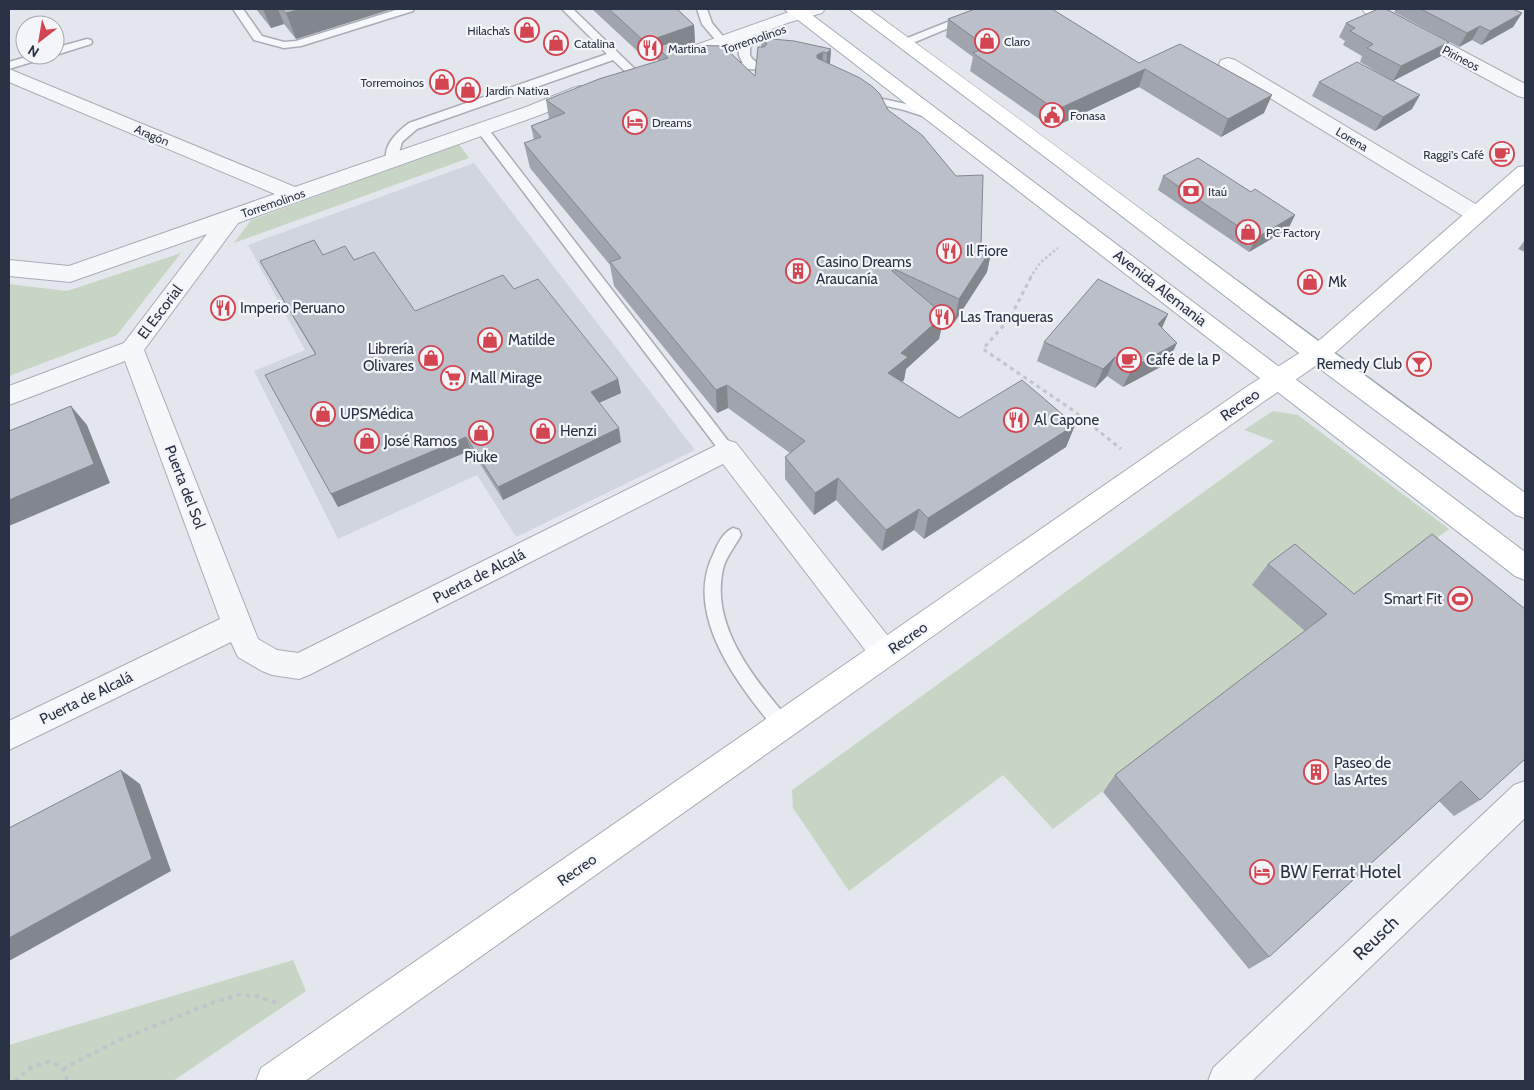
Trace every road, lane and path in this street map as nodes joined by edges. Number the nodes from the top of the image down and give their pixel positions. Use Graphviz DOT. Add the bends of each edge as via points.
graph roads {
  1 [pos="238,9"];
  2 [pos="409,9"];
  3 [pos="567,9"];
  4 [pos="702,9"];
  5 [pos="830,9"];
  6 [pos="858,9"];
  7 [pos="989,9"];
  8 [pos="1371,9"];
  9 [pos="804,12"];
  10 [pos="750,40"];
  11 [pos="722,41"];
  12 [pos="87,42"];
  13 [pos="904,43"];
  14 [pos="65,49"];
  15 [pos="615,55"];
  16 [pos="696,64"];
  17 [pos="1228,64"];
  18 [pos="9,75"];
  19 [pos="632,77"];
  20 [pos="888,80"];
  21 [pos="1525,92"];
  22 [pos="854,94"];
  23 [pos="880,102"];
  24 [pos="934,115"];
  25 [pos="482,129"];
  26 [pos="392,161"];
  27 [pos="1525,172"];
  28 [pos="295,195"];
  29 [pos="1476,214"];
  30 [pos="230,218"];
  31 [pos="1086,231"];
  32 [pos="9,268"];
  33 [pos="132,350"];
  34 [pos="1317,354"];
  35 [pos="1277,380"];
  36 [pos="9,396"];
  37 [pos="727,450"];
  38 [pos="1147,470"];
  39 [pos="1525,507"];
  40 [pos="733,535"];
  41 [pos="1525,568"];
  42 [pos="237,625"];
  43 [pos="885,654"];
  44 [pos="783,726"];
  45 [pos="9,736"];
  46 [pos="1525,796"];
  47 [pos="277,1003"];
  48 [pos="63,1069"];
  49 [pos="15,1081"];
  50 [pos="67,1081"];
  51 [pos="274,1081"];
  52 [pos="1226,1081"];
  1 -- 2 [label="lane" via="258,38 284,45 297,44"];
  3 -- 15 [label="lane"];
  4 -- 11 [label="lane" via="707,24"];
  5 -- 9 [label="street, Torremolinos"];
  6 -- 13 [label="main road"];
  7 -- 13 [label="lane"];
  8 -- 21 [label="street, Pirineos"];
  9 -- 10 [label="street, Torremolinos"];
  9 -- 11 [label="street, Torremolinos"];
  9 -- 20 [label="main road, Avenida Alemania"];
  10 -- 16 [label="street, Torremolinos"];
  10 -- 16 [label="lane" via="743,55 757,68"];
  11 -- 19 [label="street, Torremolinos"];
  12 -- 14 [label="lane"];
  13 -- 34 [label="main road"];
  15 -- 19 [label="lane"];
  15 -- 26 [label="lane" via="422,122 398,138 391,153"];
  16 -- 19 [label="street, Torremolinos"];
  17 -- 29 [label="street, Lorena"];
  18 -- 28 [label="street, Aragón"];
  19 -- 25 [label="street, Torremolinos"];
  20 -- 23 [label="lane" via="886,93"];
  20 -- 24 [label="main road, Avenida Alemania"];
  22 -- 23 [label="lane"];
  23 -- 24 [label="lane"];
  24 -- 31 [label="main road, Avenida Alemania"];
  25 -- 26 [label="street, Torremolinos"];
  25 -- 37 [label="lane"];
  26 -- 28 [label="street, Torremolinos"];
  27 -- 29 [label="main road, Recreo"];
  28 -- 30 [label="street, Torremolinos"];
  29 -- 34 [label="main road, Recreo"];
  30 -- 32 [label="street, Torremolinos" via="70,274"];
  30 -- 33 [label="street, El Escorial"];
  31 -- 35 [label="main road, Avenida Alemania"];
  31 -- 38 [label="path" via="1068,240 1038,265 1012,314 983,349 1074,411"];
  33 -- 36 [label="street, El Escorial"];
  33 -- 42 [label="street, Puerta del Sol"];
  34 -- 35 [label="main road, Recreo"];
  34 -- 39 [label="main road"];
  35 -- 38 [label="main road, Recreo"];
  35 -- 41 [label="main road, Avenida Alemania"];
  37 -- 42 [label="street, Puerta de Alcalá" via="299,666 272,662 248,648"];
  37 -- 43 [label="street"];
  38 -- 43 [label="main road, Recreo"];
  40 -- 44 [label="lane" via="715,570 714,604 730,651 747,682"];
  42 -- 45 [label="street, Puerta de Alcalá"];
  43 -- 44 [label="main road, Recreo"];
  44 -- 51 [label="main road, Recreo"];
  46 -- 52 [label="street, Reusch"];
  47 -- 48 [label="path" via="257,996 239,995 217,1001 121,1039"];
  48 -- 49 [label="path" via="57,1064 40,1062 29,1067"];
  48 -- 50 [label="path"];
}
